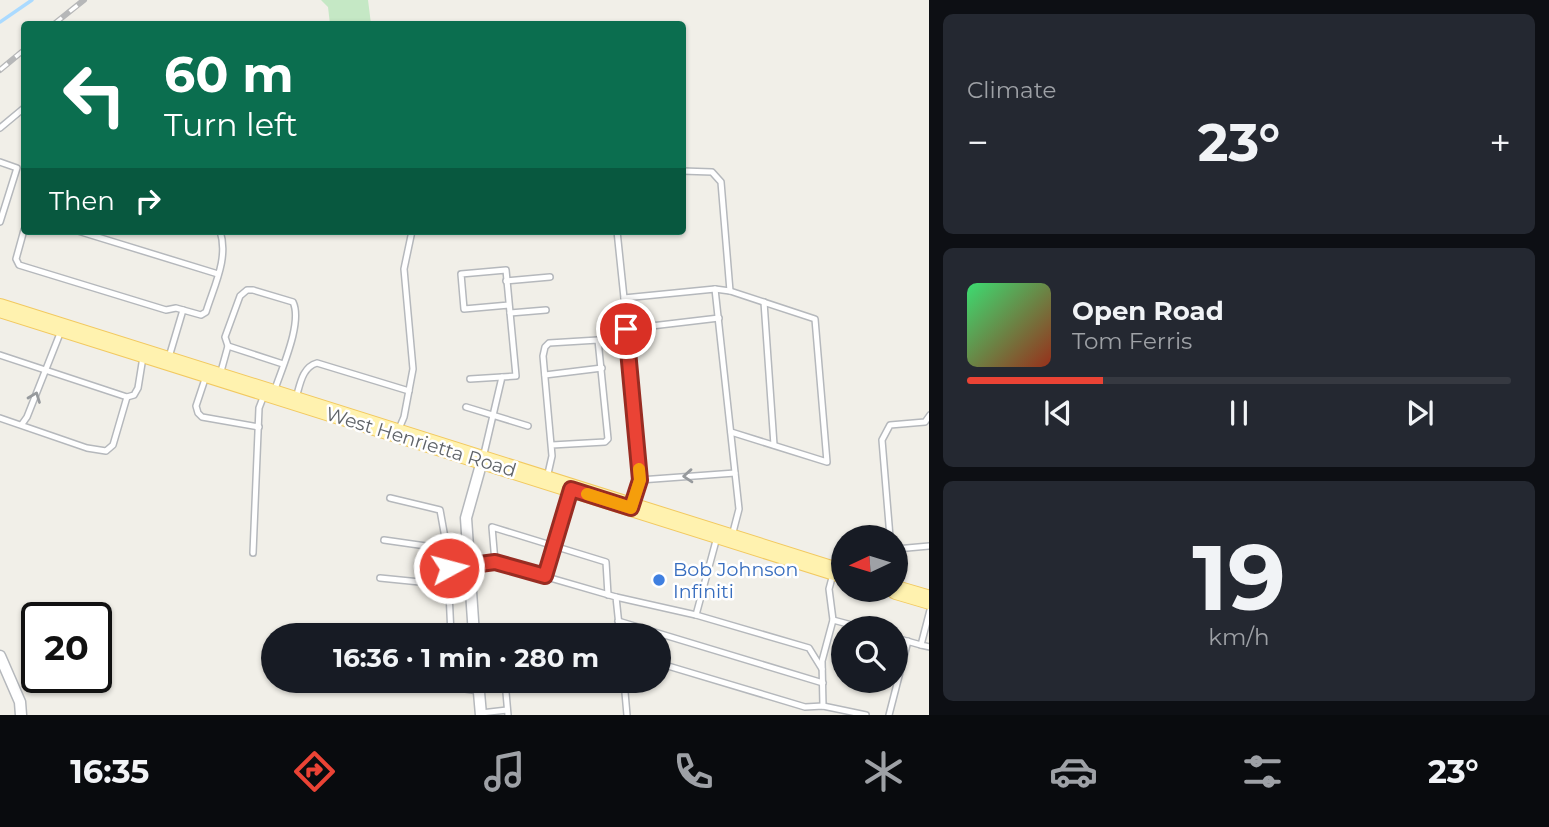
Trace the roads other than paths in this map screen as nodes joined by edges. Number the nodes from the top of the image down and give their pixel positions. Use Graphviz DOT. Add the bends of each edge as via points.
graph roads {
  1 [pos="21,110"];
  2 [pos="0,128"];
  3 [pos="0,162"];
  4 [pos="17,168"];
  5 [pos="21,169"];
  6 [pos="686,171"];
  7 [pos="0,222"];
  8 [pos="23,235"];
  9 [pos="91,235"];
  10 [pos="221,235"];
  11 [pos="411,235"];
  12 [pos="617,235"];
  13 [pos="218,274"];
  14 [pos="550,277"];
  15 [pos="506,281"];
  16 [pos="715,289"];
  17 [pos="730,290"];
  18 [pos="624,298"];
  19 [pos="764,302"];
  20 [pos="509,305"];
  21 [pos="0,308"];
  22 [pos="183,310"];
  23 [pos="547,310"];
  24 [pos="510,313"];
  25 [pos="719,318"];
  26 [pos="62,328"];
  27 [pos="626,329"];
  28 [pos="228,346"];
  29 [pos="144,354"];
  30 [pos="0,355"];
  31 [pos="167,361"];
  32 [pos="283,364"];
  33 [pos="46,369"];
  34 [pos="602,369"];
  35 [pos="545,375"];
  36 [pos="213,376"];
  37 [pos="502,377"];
  38 [pos="470,379"];
  39 [pos="409,391"];
  40 [pos="269,394"];
  41 [pos="127,397"];
  42 [pos="295,402"];
  43 [pos="466,407"];
  44 [pos="493,415"];
  45 [pos="929,415"];
  46 [pos="0,418"];
  47 [pos="22,424"];
  48 [pos="528,426"];
  49 [pos="258,427"];
  50 [pos="731,432"];
  51 [pos="397,434"];
  52 [pos="552,445"];
  53 [pos="774,445"];
  54 [pos="482,461"];
  55 [pos="735,473"];
  56 [pos="640,480"];
  57 [pos="547,481"];
  58 [pos="571,489"];
  59 [pos="390,498"];
  60 [pos="631,508"];
  61 [pos="889,525"];
  62 [pos="724,537"];
  63 [pos="384,540"];
  64 [pos="553,546"];
  65 [pos="929,546"];
  66 [pos="908,548"];
  67 [pos="447,549"];
  68 [pos="253,553"];
  69 [pos="495,562"];
  70 [pos="468,565"];
  71 [pos="449,568"];
  72 [pos="831,570"];
  73 [pos="545,576"];
  74 [pos="380,578"];
  75 [pos="450,585"];
  76 [pos="831,585"];
  77 [pos="908,594"];
  78 [pos="608,595"];
  79 [pos="616,597"];
  80 [pos="929,600"];
  81 [pos="929,610"];
  82 [pos="696,615"];
  83 [pos="832,616"];
  84 [pos="618,621"];
  85 [pos="451,623"];
  86 [pos="473,623"];
  87 [pos="831,627"];
  88 [pos="908,641"];
  89 [pos="921,645"];
  90 [pos="929,647"];
  91 [pos="0,656"];
  92 [pos="671,667"];
  93 [pos="822,669"];
  94 [pos="823,683"];
  95 [pos="480,693"];
  96 [pos="506,693"];
  97 [pos="625,693"];
  98 [pos="895,693"];
  99 [pos="823,706"];
  100 [pos="508,713"];
  101 [pos="481,714"];
  102 [pos="21,715"];
  103 [pos="627,715"];
  104 [pos="866,715"];
  105 [pos="889,715"];
  1 -- 2 [label="lane"];
  3 -- 4 [label="lane"];
  4 -- 5 [label="lane"];
  4 -- 7 [label="lane"];
  6 -- 17 [label="lane" via="712,172 721,182"];
  8 -- 22 [label="lane" via="16,259 19,265 166,310"];
  9 -- 13 [label="lane"];
  10 -- 13 [label="lane" via="224,255"];
  11 -- 39 [label="lane" via="404,269 413,369"];
  12 -- 18 [label="lane"];
  13 -- 22 [label="lane" via="206,312"];
  14 -- 15 [label="lane"];
  15 -- 20 [label="lane"];
  15 -- 20 [label="lane" via="506,270 461,274 464,309"];
  16 -- 17 [label="lane"];
  16 -- 18 [label="lane"];
  16 -- 25 [label="lane"];
  17 -- 19 [label="lane"];
  18 -- 27 [label="lane"];
  19 -- 53 [label="lane"];
  19 -- 53 [label="lane" via="816,319 827,462"];
  20 -- 24 [label="lane"];
  21 -- 26 [label="main road, West Henrietta Road"];
  22 -- 31 [label="lane"];
  23 -- 24 [label="lane"];
  24 -- 37 [label="lane" via="516,376"];
  25 -- 27 [label="lane"];
  25 -- 50 [label="lane"];
  26 -- 29 [label="main road, West Henrietta Road"];
  26 -- 33 [label="lane"];
  27 -- 56 [label="lane"];
  28 -- 32 [label="lane"];
  28 -- 32 [label="lane" via="225,337 240,296 253,290 282,298 293,302 296,309"];
  28 -- 36 [label="lane"];
  29 -- 31 [label="main road, West Henrietta Road"];
  29 -- 41 [label="lane" via="138,388"];
  30 -- 33 [label="lane"];
  31 -- 36 [label="main road, West Henrietta Road"];
  32 -- 40 [label="lane"];
  33 -- 41 [label="lane"];
  47 -- 33 [label="lane, one-way"];
  34 -- 35 [label="lane"];
  34 -- 35 [label="lane" via="598,340 549,344 543,356"];
  34 -- 52 [label="lane" via="608,439"];
  35 -- 52 [label="lane"];
  36 -- 40 [label="main road, West Henrietta Road"];
  36 -- 49 [label="lane" via="196,406 198,413"];
  37 -- 38 [label="lane"];
  37 -- 44 [label="lane"];
  39 -- 42 [label="lane" via="317,363 305,371"];
  39 -- 51 [label="lane"];
  40 -- 42 [label="main road, West Henrietta Road"];
  40 -- 49 [label="lane" via="260,408"];
  41 -- 47 [label="lane" via="113,445 106,451"];
  42 -- 51 [label="main road, West Henrietta Road"];
  43 -- 44 [label="lane"];
  44 -- 48 [label="lane"];
  44 -- 54 [label="lane"];
  45 -- 61 [label="lane" via="925,422 890,425 882,440"];
  46 -- 47 [label="lane"];
  49 -- 68 [label="lane"];
  50 -- 53 [label="lane"];
  50 -- 55 [label="lane"];
  51 -- 54 [label="main road, West Henrietta Road"];
  52 -- 57 [label="lane"];
  54 -- 57 [label="main road, West Henrietta Road"];
  54 -- 70 [label="street" via="466,518"];
  55 -- 56 [label="lane, one-way"];
  55 -- 62 [label="lane" via="739,509"];
  56 -- 60 [label="lane"];
  57 -- 58 [label="main road, West Henrietta Road"];
  58 -- 60 [label="main road, West Henrietta Road"];
  58 -- 64 [label="lane"];
  59 -- 67 [label="lane" via="440,510"];
  60 -- 62 [label="main road, West Henrietta Road"];
  62 -- 72 [label="main road, West Henrietta Road"];
  62 -- 82 [label="lane"];
  63 -- 67 [label="lane"];
  64 -- 69 [label="lane" via="492,527"];
  64 -- 73 [label="lane"];
  64 -- 78 [label="lane" via="606,562"];
  65 -- 66 [label="lane"];
  67 -- 71 [label="lane"];
  69 -- 70 [label="lane"];
  69 -- 73 [label="lane"];
  70 -- 71 [label="lane"];
  70 -- 86 [label="street"];
  71 -- 75 [label="lane"];
  73 -- 78 [label="lane"];
  74 -- 75 [label="lane"];
  75 -- 85 [label="lane"];
  76 -- 83 [label="lane"];
  77 -- 80 [label="main road"];
  78 -- 79 [label="lane"];
  79 -- 82 [label="lane"];
  79 -- 84 [label="lane"];
  81 -- 89 [label="lane"];
  82 -- 93 [label="lane" via="809,648"];
  84 -- 94 [label="lane"];
  87 -- 93 [label="lane"];
  88 -- 89 [label="lane"];
  89 -- 90 [label="lane"];
  91 -- 102 [label="street"];
  92 -- 99 [label="lane" via="805,707"];
  93 -- 94 [label="lane"];
  94 -- 99 [label="lane"];
  95 -- 101 [label="street"];
  96 -- 100 [label="lane"];
  97 -- 103 [label="lane"];
  98 -- 105 [label="lane"];
  99 -- 104 [label="lane"];
  100 -- 101 [label="lane"];
}
